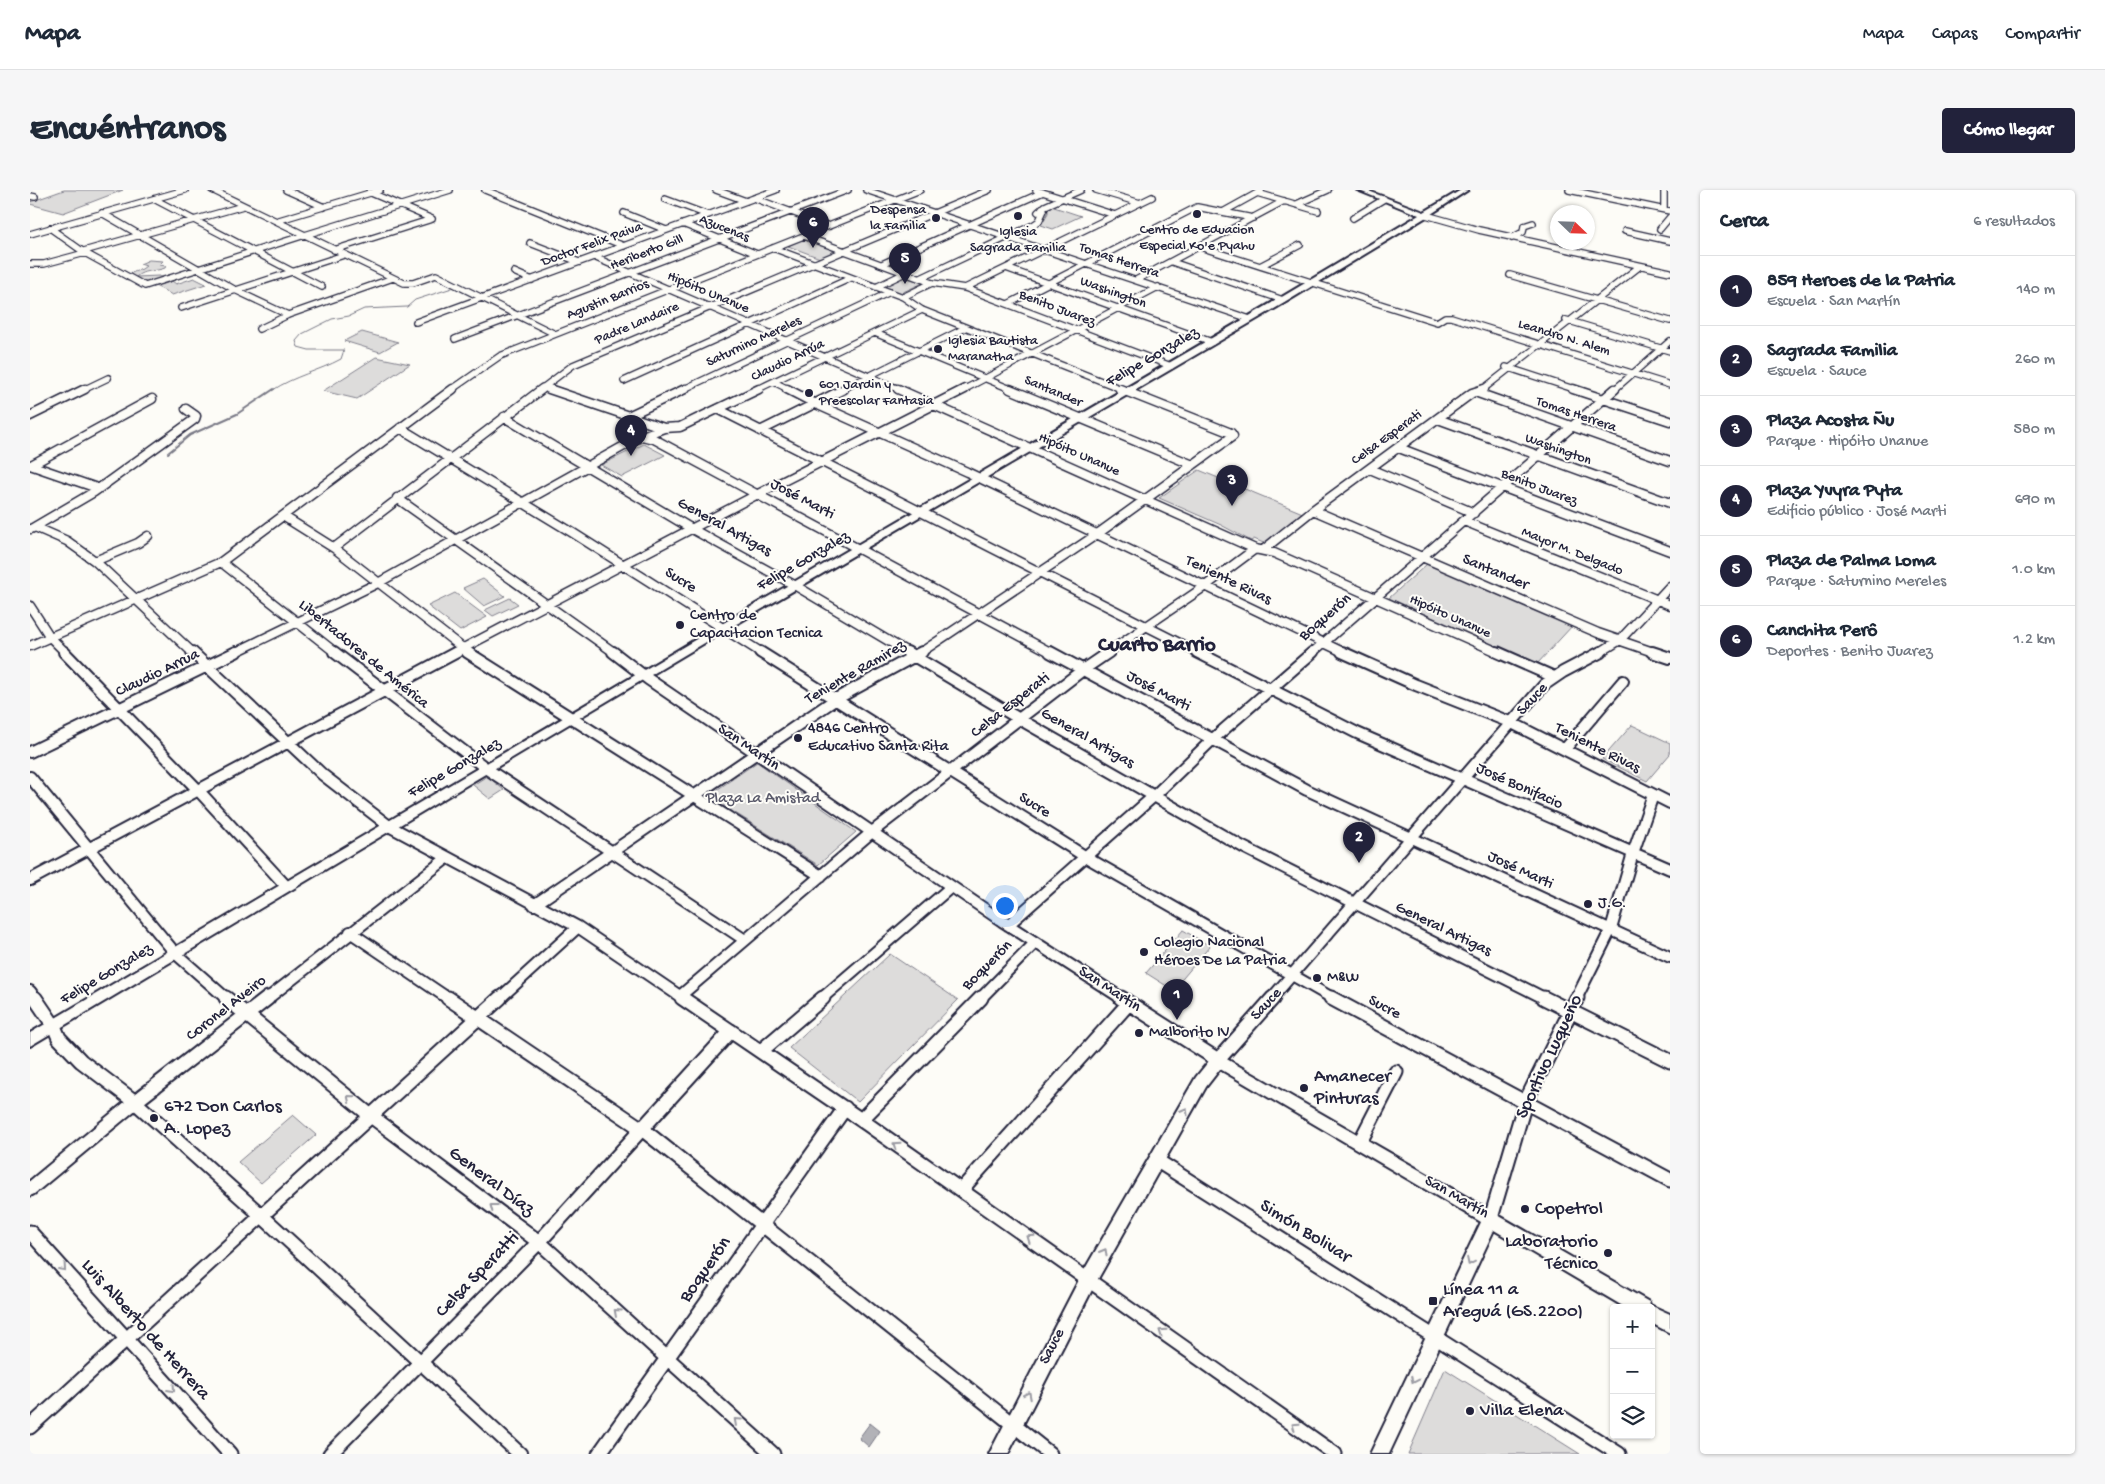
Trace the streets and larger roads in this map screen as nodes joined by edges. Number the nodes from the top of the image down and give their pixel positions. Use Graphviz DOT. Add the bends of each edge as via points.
graph roads {
  1 [pos="185,190"];
  2 [pos="212,190"];
  3 [pos="286,190"];
  4 [pos="364,190"];
  5 [pos="380,190"];
  6 [pos="450,190"];
  7 [pos="485,190"];
  8 [pos="716,190"];
  9 [pos="776,190"];
  10 [pos="848,190"];
  11 [pos="866,190"];
  12 [pos="920,190"];
  13 [pos="989,190"];
  14 [pos="1035,190"];
  15 [pos="1081,190"];
  16 [pos="1096,190"];
  17 [pos="1155,190"];
  18 [pos="1263,190"];
  19 [pos="1328,190"];
  20 [pos="1360,190"];
  21 [pos="1465,190"];
  22 [pos="1569,190"];
  23 [pos="1609,190"];
  24 [pos="1664,190"];
  25 [pos="1043,192"];
  26 [pos="371,193"];
  27 [pos="1257,193"];
  28 [pos="754,198"];
  29 [pos="1061,198"];
  30 [pos="1610,198"];
  31 [pos="154,199"];
  32 [pos="665,199"];
  33 [pos="1384,199"];
  34 [pos="895,200"];
  35 [pos="746,201"];
  36 [pos="1284,201"];
  37 [pos="1140,203"];
  38 [pos="1296,204"];
  39 [pos="400,205"];
  40 [pos="243,206"];
  41 [pos="324,207"];
  42 [pos="1667,210"];
  43 [pos="1318,211"];
  44 [pos="791,212"];
  45 [pos="1223,212"];
  46 [pos="102,213"];
  47 [pos="624,213"];
  48 [pos="933,213"];
  49 [pos="708,215"];
  50 [pos="1116,215"];
  51 [pos="1426,215"];
  52 [pos="1670,217"];
  53 [pos="1253,218"];
  54 [pos="1353,218"];
  55 [pos="191,220"];
  56 [pos="276,221"];
  57 [pos="1533,223"];
  58 [pos="683,224"];
  59 [pos="971,225"];
  60 [pos="829,226"];
  61 [pos="50,228"];
  62 [pos="1660,229"];
  63 [pos="666,230"];
  64 [pos="1625,231"];
  65 [pos="30,234"];
  66 [pos="138,235"];
  67 [pos="305,235"];
  68 [pos="804,236"];
  69 [pos="1008,237"];
  70 [pos="1512,238"];
  71 [pos="720,239"];
  72 [pos="1670,241"];
  73 [pos="530,243"];
  74 [pos="1300,245"];
  75 [pos="624,246"];
  76 [pos="1200,247"];
  77 [pos="773,248"];
  78 [pos="1044,249"];
  79 [pos="334,250"];
  80 [pos="845,250"];
  81 [pos="85,252"];
  82 [pos="251,252"];
  83 [pos="757,254"];
  84 [pos="344,255"];
  85 [pos="594,257"];
  86 [pos="579,262"];
  87 [pos="1172,262"];
  88 [pos="814,263"];
  89 [pos="30,264"];
  90 [pos="882,264"];
  91 [pos="1088,264"];
  92 [pos="1638,265"];
  93 [pos="1260,266"];
  94 [pos="1006,268"];
  95 [pos="199,269"];
  96 [pos="293,272"];
  97 [pos="514,272"];
  98 [pos="1670,272"];
  99 [pos="632,273"];
  100 [pos="906,273"];
  101 [pos="1510,275"];
  102 [pos="392,278"];
  103 [pos="851,278"];
  104 [pos="921,278"];
  105 [pos="532,280"];
  106 [pos="1136,280"];
  107 [pos="932,283"];
  108 [pos="1049,283"];
  109 [pos="1313,283"];
  110 [pos="322,287"];
  111 [pos="876,287"];
  112 [pos="964,288"];
  113 [pos="1158,288"];
  114 [pos="668,289"];
  115 [pos="236,291"];
  116 [pos="890,292"];
  117 [pos="903,297"];
  118 [pos="482,298"];
  119 [pos="1594,299"];
  120 [pos="1283,300"];
  121 [pos="1008,304"];
  122 [pos="709,307"];
  123 [pos="181,308"];
  124 [pos="1119,308"];
  125 [pos="922,310"];
  126 [pos="288,315"];
  127 [pos="518,316"];
  128 [pos="1250,320"];
  129 [pos="1568,320"];
  130 [pos="1670,321"];
  131 [pos="416,322"];
  132 [pos="749,324"];
  133 [pos="966,328"];
  134 [pos="259,329"];
  135 [pos="1076,330"];
  136 [pos="875,333"];
  137 [pos="555,334"];
  138 [pos="454,339"];
  139 [pos="787,340"];
  140 [pos="1670,340"];
  141 [pos="1212,342"];
  142 [pos="1538,343"];
  143 [pos="1661,348"];
  144 [pos="919,351"];
  145 [pos="1670,351"];
  146 [pos="1031,354"];
  147 [pos="825,357"];
  148 [pos="1171,366"];
  149 [pos="1508,367"];
  150 [pos="1633,373"];
  151 [pos="869,376"];
  152 [pos="108,378"];
  153 [pos="984,378"];
  154 [pos="624,382"];
  155 [pos="774,382"];
  156 [pos="1670,385"];
  157 [pos="543,387"];
  158 [pos="1127,392"];
  159 [pos="1476,392"];
  160 [pos="152,399"];
  161 [pos="1602,399"];
  162 [pos="816,404"];
  163 [pos="935,404"];
  164 [pos="186,409"];
  165 [pos="718,409"];
  166 [pos="30,416"];
  167 [pos="628,416"];
  168 [pos="504,417"];
  169 [pos="1081,419"];
  170 [pos="1438,419"];
  171 [pos="1670,421"];
  172 [pos="1571,427"];
  173 [pos="400,428"];
  174 [pos="664,428"];
  175 [pos="760,431"];
  176 [pos="877,433"];
  177 [pos="642,436"];
  178 [pos="1032,448"];
  179 [pos="1399,448"];
  180 [pos="1538,456"];
  181 [pos="450,458"];
  182 [pos="824,461"];
  183 [pos="1670,461"];
  184 [pos="30,465"];
  185 [pos="1193,465"];
  186 [pos="588,467"];
  187 [pos="1370,469"];
  188 [pos="979,478"];
  189 [pos="1503,487"];
  190 [pos="97,488"];
  191 [pos="758,494"];
  192 [pos="397,498"];
  193 [pos="1147,499"];
  194 [pos="524,502"];
  195 [pos="1670,504"];
  196 [pos="1314,509"];
  197 [pos="923,511"];
  198 [pos="1474,513"];
  199 [pos="283,516"];
  200 [pos="30,519"];
  201 [pos="1464,521"];
  202 [pos="35,527"];
  203 [pos="692,529"];
  204 [pos="1096,535"];
  205 [pos="148,536"];
  206 [pos="456,541"];
  207 [pos="334,548"];
  208 [pos="860,548"];
  209 [pos="1259,549"];
  210 [pos="1670,551"];
  211 [pos="1422,558"];
  212 [pos="95,561"];
  213 [pos="221,562"];
  214 [pos="624,566"];
  215 [pos="1042,572"];
  216 [pos="378,583"];
  217 [pos="796,586"];
  218 [pos="1670,586"];
  219 [pos="1204,587"];
  220 [pos="1376,597"];
  221 [pos="135,600"];
  222 [pos="1657,600"];
  223 [pos="548,605"];
  224 [pos="1670,605"];
  225 [pos="30,606"];
  226 [pos="980,613"];
  227 [pos="299,622"];
  228 [pos="1145,626"];
  229 [pos="724,627"];
  230 [pos="50,637"];
  231 [pos="1620,640"];
  232 [pos="1322,643"];
  233 [pos="30,646"];
  234 [pos="463,649"];
  235 [pos="916,656"];
  236 [pos="1670,658"];
  237 [pos="209,666"];
  238 [pos="1084,669"];
  239 [pos="644,675"];
  240 [pos="1554,677"];
  241 [pos="1623,682"];
  242 [pos="1271,689"];
  243 [pos="382,691"];
  244 [pos="836,699"];
  245 [pos="120,709"];
  246 [pos="570,719"];
  247 [pos="1021,720"];
  248 [pos="1512,724"];
  249 [pos="1213,739"];
  250 [pos="290,742"];
  251 [pos="1564,749"];
  252 [pos="30,752"];
  253 [pos="756,753"];
  254 [pos="488,769"];
  255 [pos="951,773"];
  256 [pos="30,777"];
  257 [pos="1464,779"];
  258 [pos="199,791"];
  259 [pos="1654,795"];
  260 [pos="694,796"];
  261 [pos="1154,796"];
  262 [pos="1670,803"];
  263 [pos="389,826"];
  264 [pos="872,832"];
  265 [pos="1413,838"];
  266 [pos="91,848"];
  267 [pos="612,852"];
  268 [pos="1633,853"];
  269 [pos="1085,857"];
  270 [pos="447,858"];
  271 [pos="1670,869"];
  272 [pos="820,876"];
  273 [pos="30,880"];
  274 [pos="286,886"];
  275 [pos="951,887"];
  276 [pos="1355,904"];
  277 [pos="534,905"];
  278 [pos="1008,925"];
  279 [pos="578,927"];
  280 [pos="1611,930"];
  281 [pos="350,932"];
  282 [pos="745,940"];
  283 [pos="1035,943"];
  284 [pos="175,953"];
  285 [pos="1670,957"];
  286 [pos="1291,977"];
  287 [pos="30,992"];
  288 [pos="680,996"];
  289 [pos="1129,1003"];
  290 [pos="1570,1011"];
  291 [pos="245,1015"];
  292 [pos="478,1020"];
  293 [pos="54,1026"];
  294 [pos="731,1031"];
  295 [pos="30,1040"];
  296 [pos="761,1052"];
  297 [pos="1218,1060"];
  298 [pos="1670,1061"];
  299 [pos="1396,1072"];
  300 [pos="135,1102"];
  301 [pos="1525,1103"];
  302 [pos="845,1108"];
  303 [pos="372,1116"];
  304 [pos="864,1122"];
  305 [pos="642,1129"];
  306 [pos="1360,1142"];
  307 [pos="1156,1160"];
  308 [pos="1670,1180"];
  309 [pos="30,1189"];
  310 [pos="961,1190"];
  311 [pos="262,1216"];
  312 [pos="1491,1218"];
  313 [pos="762,1224"];
  314 [pos="30,1232"];
  315 [pos="539,1242"];
  316 [pos="1088,1280"];
  317 [pos="1636,1304"];
  318 [pos="1655,1315"];
  319 [pos="1670,1324"];
  320 [pos="1434,1336"];
  321 [pos="126,1338"];
  322 [pos="667,1358"];
  323 [pos="421,1362"];
  324 [pos="1013,1425"];
  325 [pos="30,1427"];
  326 [pos="230,1454"];
  327 [pos="330,1454"];
  328 [pos="520,1454"];
  329 [pos="599,1454"];
  330 [pos="773,1454"];
  331 [pos="998,1454"];
  332 [pos="1050,1454"];
  333 [pos="1335,1454"];
  334 [pos="1379,1454"];
  335 [pos="1619,1454"];
  1 -- 31 [label="street"];
  2 -- 40 [label="street"];
  3 -- 41 [label="street"];
  4 -- 26 [label="street"];
  5 -- 26 [label="street"];
  6 -- 39 [label="street"];
  7 -- 75 [label="street"];
  8 -- 35 [label="street"];
  9 -- 28 [label="street, Doctor Felix Paiva"];
  10 -- 44 [label="street, Heriberto Gill"];
  11 -- 34 [label="street, Tomas Herrera"];
  12 -- 34 [label="street, Agustin Barrios"];
  13 -- 48 [label="street, Padre Landaire"];
  14 -- 25 [label="street"];
  15 -- 29 [label="street"];
  16 -- 37 [label="street"];
  17 -- 37 [label="street"];
  18 -- 27 [label="street"];
  19 -- 38 [label="street"];
  20 -- 33 [label="street"];
  21 -- 51 [label="street, Felipe Gonzalez"];
  22 -- 30 [label="street"];
  23 -- 30 [label="street"];
  24 -- 42 [label="street"];
  25 -- 29 [label="street"];
  25 -- 59 [label="street"];
  26 -- 39 [label="street"];
  26 -- 41 [label="street"];
  27 -- 36 [label="street"];
  27 -- 45 [label="street"];
  28 -- 35 [label="street, Doctor Felix Paiva"];
  28 -- 44 [label="street"];
  29 -- 50 [label="street"];
  29 -- 69 [label="street" via="1042,208 1043,215 1037,222"];
  30 -- 42 [label="street"];
  31 -- 46 [label="street"];
  31 -- 55 [label="street"];
  32 -- 49 [label="street"];
  33 -- 51 [label="street"];
  33 -- 54 [label="street"];
  34 -- 48 [label="street, Tomas Herrera"];
  34 -- 60 [label="street, Agustin Barrios"];
  35 -- 49 [label="street, Doctor Felix Paiva"];
  36 -- 38 [label="street"];
  36 -- 53 [label="street"];
  37 -- 50 [label="street"];
  38 -- 43 [label="street"];
  39 -- 67 [label="street"];
  39 -- 79 [label="street" via="432,219"];
  40 -- 55 [label="street"];
  40 -- 56 [label="street"];
  41 -- 56 [label="street"];
  44 -- 60 [label="street"];
  44 -- 71 [label="street, Heriberto Gill"];
  45 -- 53 [label="street"];
  45 -- 91 [label="street" via="1197,207"];
  46 -- 61 [label="street"];
  46 -- 66 [label="street"];
  47 -- 63 [label="street"];
  48 -- 59 [label="street, Tomas Herrera"];
  48 -- 80 [label="street, Padre Landaire"];
  49 -- 58 [label="street, Doctor Felix Paiva"];
  50 -- 78 [label="street"];
  51 -- 70 [label="street"];
  51 -- 109 [label="street, Felipe Gonzalez"];
  52 -- 62 [label="street"];
  53 -- 76 [label="street"];
  55 -- 66 [label="street"];
  55 -- 82 [label="street"];
  56 -- 67 [label="street"];
  57 -- 70 [label="street" via="1524,226 1523,232"];
  58 -- 63 [label="street, Doctor Felix Paiva"];
  58 -- 71 [label="street, Azucenas"];
  59 -- 69 [label="street, Tomas Herrera"];
  59 -- 90 [label="street"];
  60 -- 68 [label="street, Agustin Barrios"];
  61 -- 65 [label="street"];
  61 -- 81 [label="street"];
  63 -- 75 [label="street, Doctor Felix Paiva"];
  64 -- 72 [label="street"];
  66 -- 81 [label="street"];
  66 -- 95 [label="street"];
  67 -- 79 [label="street"];
  67 -- 82 [label="street"];
  68 -- 77 [label="street, Agustin Barrios"];
  68 -- 80 [label="street"];
  69 -- 78 [label="street, Tomas Herrera"];
  69 -- 104 [label="street"];
  70 -- 92 [label="street"];
  71 -- 83 [label="street, Azucenas"];
  71 -- 99 [label="street, Heriberto Gill"];
  73 -- 86 [label="street"];
  74 -- 93 [label="street"];
  75 -- 85 [label="street, Doctor Felix Paiva"];
  76 -- 87 [label="street"];
  76 -- 93 [label="street"];
  77 -- 83 [label="street, Agustin Barrios"];
  77 -- 88 [label="street"];
  78 -- 91 [label="street, Tomas Herrera"];
  78 -- 94 [label="street"];
  79 -- 84 [label="street"];
  80 -- 88 [label="street, Padre Landaire"];
  80 -- 90 [label="street"];
  81 -- 89 [label="street" via="47,263"];
  81 -- 95 [label="street" via="142,285"];
  82 -- 95 [label="street"];
  82 -- 96 [label="street"];
  83 -- 114 [label="street, Agustin Barrios"];
  84 -- 96 [label="street"];
  84 -- 102 [label="street"];
  85 -- 86 [label="street, Doctor Felix Paiva"];
  85 -- 99 [label="street, Hipóito Unanue"];
  86 -- 105 [label="street, Doctor Felix Paiva"];
  87 -- 106 [label="street"];
  87 -- 120 [label="street"];
  88 -- 103 [label="street"];
  88 -- 122 [label="street, Padre Landaire"];
  90 -- 100 [label="street"];
  91 -- 106 [label="street, Tomas Herrera"];
  91 -- 108 [label="street"];
  92 -- 98 [label="street"];
  92 -- 119 [label="street, Celsa Esperati"];
  93 -- 109 [label="street"];
  94 -- 108 [label="street, Washington"];
  94 -- 112 [label="street"];
  95 -- 115 [label="street"];
  96 -- 110 [label="street"];
  96 -- 115 [label="street"];
  97 -- 105 [label="street"];
  99 -- 114 [label="street, Hipóito Unanue"];
  99 -- 127 [label="street, Heriberto Gill"];
  100 -- 104 [label="street"];
  100 -- 111 [label="street"];
  101 -- 119 [label="street"];
  102 -- 118 [label="street" via="409,284 436,275"];
  102 -- 126 [label="street"];
  103 -- 111 [label="street"];
  103 -- 132 [label="street"];
  104 -- 107 [label="street"];
  105 -- 118 [label="street, Doctor Felix Paiva"];
  106 -- 113 [label="street, Tomas Herrera"];
  107 -- 112 [label="street, Benito Juarez"];
  107 -- 117 [label="street"];
  108 -- 121 [label="street"];
  108 -- 124 [label="street, Washington"];
  109 -- 120 [label="street, Felipe Gonzalez"];
  109 -- 142 [label="street, Leandro N. Alem" via="1436,322 1446,316"];
  111 -- 116 [label="street"];
  112 -- 121 [label="street, Benito Juarez"];
  113 -- 124 [label="street"];
  113 -- 128 [label="street, Tomas Herrera"];
  114 -- 122 [label="street, Hipóito Unanue"];
  114 -- 137 [label="street, Agustin Barrios"];
  115 -- 123 [label="street"];
  115 -- 126 [label="street"];
  116 -- 117 [label="street"];
  116 -- 139 [label="street, Saturnino Mereles"];
  117 -- 125 [label="street"];
  118 -- 127 [label="street"];
  118 -- 131 [label="street, Doctor Felix Paiva"];
  119 -- 129 [label="street, Celsa Esperati"];
  119 -- 130 [label="street"];
  120 -- 128 [label="street, Felipe Gonzalez"];
  121 -- 135 [label="street, Benito Juarez"];
  122 -- 132 [label="street, Hipóito Unanue"];
  122 -- 157 [label="street, Padre Landaire" via="573,364"];
  124 -- 135 [label="street"];
  124 -- 141 [label="street, Washington"];
  125 -- 133 [label="street"];
  125 -- 136 [label="street, Claudio Arrúa"];
  126 -- 134 [label="street"];
  127 -- 137 [label="street"];
  127 -- 138 [label="street, Heriberto Gill"];
  128 -- 141 [label="street, Felipe Gonzalez"];
  129 -- 142 [label="street, Celsa Esperati"];
  129 -- 143 [label="street"];
  132 -- 139 [label="street, Hipóito Unanue"];
  132 -- 154 [label="street"];
  133 -- 144 [label="street"];
  133 -- 146 [label="street"];
  135 -- 146 [label="street"];
  135 -- 148 [label="street, Benito Juarez"];
  136 -- 144 [label="street, Santander"];
  136 -- 147 [label="street, Claudio Arrúa"];
  137 -- 173 [label="street, Agustin Barrios" via="500,356"];
  139 -- 147 [label="street, Hipóito Unanue"];
  139 -- 167 [label="street, Saturnino Mereles"];
  140 -- 143 [label="street, Boquerón"];
  141 -- 148 [label="street, Felipe Gonzalez"];
  142 -- 149 [label="street, Celsa Esperati"];
  142 -- 150 [label="street, Leandro N. Alem"];
  143 -- 145 [label="street"];
  143 -- 150 [label="street, Boquerón"];
  144 -- 151 [label="street"];
  144 -- 153 [label="street, Santander"];
  146 -- 153 [label="street"];
  146 -- 158 [label="street"];
  147 -- 151 [label="street, Hipóito Unanue"];
  147 -- 155 [label="street, Claudio Arrúa"];
  148 -- 158 [label="street, Felipe Gonzalez"];
  149 -- 159 [label="street, Celsa Esperati"];
  149 -- 161 [label="street"];
  150 -- 156 [label="street, Leandro N. Alem"];
  150 -- 161 [label="street, Boquerón"];
  151 -- 162 [label="street"];
  151 -- 163 [label="street, Hipóito Unanue"];
  152 -- 166 [label="street"];
  153 -- 163 [label="street"];
  153 -- 169 [label="street, Santander"];
  155 -- 162 [label="street, Teniente Rivas"];
  155 -- 165 [label="street, Claudio Arrúa"];
  157 -- 167 [label="street"];
  157 -- 168 [label="street, Padre Landaire"];
  158 -- 169 [label="street, Felipe Gonzalez"];
  158 -- 185 [label="street, Teniente Ramirez" via="1232,434 1233,437"];
  159 -- 170 [label="street, Celsa Esperati"];
  159 -- 172 [label="street, Tomas Herrera"];
  160 -- 184 [label="street"];
  161 -- 171 [label="street"];
  161 -- 172 [label="street, Boquerón"];
  162 -- 175 [label="street"];
  162 -- 176 [label="street, Teniente Rivas"];
  163 -- 176 [label="street"];
  163 -- 178 [label="street, Hipóito Unanue"];
  164 -- 190 [label="street" via="196,416 195,419"];
  165 -- 174 [label="street, Claudio Arrúa" via="685,425"];
  165 -- 175 [label="street, José Bonifacio"];
  167 -- 174 [label="street"];
  168 -- 181 [label="street, Padre Landaire"];
  168 -- 186 [label="street, General Artigas"];
  169 -- 178 [label="street, Felipe Gonzalez"];
  169 -- 185 [label="street, Santander"];
  170 -- 179 [label="street, Celsa Esperati"];
  170 -- 180 [label="street, Washington"];
  172 -- 180 [label="street, Boquerón"];
  172 -- 183 [label="street, Tomas Herrera"];
  173 -- 181 [label="street, Sucre"];
  173 -- 199 [label="street, Agustin Barrios"];
  174 -- 177 [label="street, Claudio Arrúa"];
  175 -- 182 [label="street, José Bonifacio"];
  176 -- 182 [label="street"];
  176 -- 188 [label="street, Teniente Rivas"];
  177 -- 186 [label="street, Claudio Arrúa"];
  177 -- 191 [label="street, José Marti" via="654,438"];
  178 -- 188 [label="street, Felipe Gonzalez"];
  178 -- 193 [label="street, Hipóito Unanue"];
  179 -- 187 [label="street, Celsa Esperati"];
  179 -- 189 [label="street, Benito Juarez"];
  180 -- 189 [label="street, Boquerón"];
  180 -- 195 [label="street, Washington"];
  181 -- 192 [label="street, Padre Landaire"];
  181 -- 194 [label="street, Sucre"];
  182 -- 191 [label="street"];
  182 -- 197 [label="street, José Bonifacio"];
  184 -- 190 [label="street"];
  185 -- 193 [label="street, Teniente Ramirez"];
  186 -- 194 [label="street, Claudio Arrúa"];
  186 -- 203 [label="street, General Artigas"];
  187 -- 196 [label="street, Celsa Esperati"];
  187 -- 198 [label="street"];
  188 -- 197 [label="street, Felipe Gonzalez"];
  188 -- 204 [label="street, Teniente Rivas"];
  189 -- 198 [label="street, Boquerón"];
  189 -- 210 [label="street, Benito Juarez"];
  190 -- 202 [label="street"];
  191 -- 203 [label="street"];
  191 -- 208 [label="street, José Marti"];
  192 -- 206 [label="street, San Martín"];
  192 -- 207 [label="street, Padre Landaire"];
  193 -- 204 [label="street, Teniente Ramirez"];
  193 -- 209 [label="street, Hipóito Unanue"];
  194 -- 206 [label="street, Claudio Arrúa"];
  194 -- 214 [label="street, Sucre"];
  196 -- 209 [label="street, Celsa Esperati"];
  196 -- 211 [label="street, Santander"];
  197 -- 208 [label="street, Felipe Gonzalez"];
  197 -- 215 [label="street, José Bonifacio"];
  198 -- 201 [label="street, Boquerón"];
  199 -- 207 [label="street"];
  199 -- 213 [label="street, Agustin Barrios"];
  200 -- 202 [label="street"];
  201 -- 211 [label="street, Boquerón"];
  201 -- 222 [label="street, Mayor M. Delgado"];
  202 -- 212 [label="street" via="67,541"];
  203 -- 214 [label="street"];
  203 -- 217 [label="street, General Artigas"];
  204 -- 215 [label="street, Teniente Ramirez"];
  204 -- 219 [label="street, Teniente Rivas"];
  205 -- 212 [label="street"];
  206 -- 216 [label="street, Claudio Arrua"];
  206 -- 223 [label="street, San Martín"];
  207 -- 216 [label="street"];
  208 -- 217 [label="street, Felipe Gonzalez"];
  208 -- 226 [label="street, José Marti"];
  209 -- 219 [label="street, Celsa Esperati"];
  209 -- 220 [label="street, Hipóito Unanue"];
  211 -- 220 [label="street, Boquerón"];
  211 -- 231 [label="street, Santander"];
  212 -- 221 [label="street"];
  213 -- 221 [label="street, Agustin Barrios"];
  213 -- 227 [label="street, Libertadores de América"];
  214 -- 223 [label="street"];
  214 -- 229 [label="street, Sucre"];
  215 -- 226 [label="street, Teniente Ramirez"];
  215 -- 228 [label="street, José Bonifacio"];
  216 -- 227 [label="street, Claudio Arrua"];
  216 -- 234 [label="street"];
  217 -- 229 [label="street, Felipe Gonzalez"];
  217 -- 235 [label="street, General Artigas"];
  218 -- 222 [label="street, Sauce"];
  219 -- 228 [label="street, Celsa Esperati"];
  219 -- 232 [label="street, Teniente Rivas"];
  220 -- 232 [label="street, Boquerón"];
  220 -- 240 [label="street, Hipóito Unanue"];
  221 -- 230 [label="street, Agustin Barrios"];
  221 -- 237 [label="street"];
  222 -- 224 [label="street, Mayor M. Delgado"];
  222 -- 231 [label="street, Sauce"];
  223 -- 234 [label="street"];
  223 -- 239 [label="street, San Martín"];
  225 -- 230 [label="street"];
  226 -- 235 [label="street, Teniente Ramirez"];
  226 -- 238 [label="street, José Marti"];
  227 -- 237 [label="street, Claudio Arrua"];
  227 -- 243 [label="street, Libertadores de América"];
  228 -- 238 [label="street, Celsa Esperati"];
  228 -- 242 [label="street, José Bonifacio"];
  229 -- 239 [label="street, Felipe Gonzalez"];
  229 -- 244 [label="street, Sucre"];
  230 -- 233 [label="street, Agustin Barrios"];
  230 -- 245 [label="street"];
  231 -- 236 [label="street, Santander"];
  231 -- 240 [label="street, Sauce"];
  232 -- 242 [label="street, Boquerón"];
  232 -- 248 [label="street, Teniente Rivas" via="1416,686"];
  234 -- 243 [label="street"];
  234 -- 246 [label="street"];
  235 -- 244 [label="street, Teniente Ramirez"];
  235 -- 247 [label="street, General Artigas"];
  237 -- 245 [label="street, Claudio Arrua"];
  237 -- 250 [label="street"];
  238 -- 247 [label="street, Celsa Esperati"];
  238 -- 249 [label="street, José Marti"];
  239 -- 246 [label="street, Felipe Gonzalez"];
  239 -- 253 [label="street, San Martín"];
  240 -- 248 [label="street, Sauce"];
  241 -- 251 [label="street"];
  242 -- 249 [label="street, Boquerón"];
  242 -- 257 [label="street, José Bonifacio" via="1356,733"];
  243 -- 250 [label="street"];
  243 -- 254 [label="street, Libertadores de América"];
  244 -- 253 [label="street, Teniente Ramirez"];
  244 -- 255 [label="street, Sucre"];
  245 -- 252 [label="street, Claudio Arrua"];
  245 -- 258 [label="street"];
  246 -- 254 [label="street, Felipe Gonzalez"];
  246 -- 260 [label="street"];
  247 -- 255 [label="street, Celsa Esperati"];
  247 -- 261 [label="street, General Artigas"];
  248 -- 251 [label="street, Teniente Rivas"];
  248 -- 257 [label="street, Sauce"];
  249 -- 261 [label="street, Boquerón"];
  249 -- 265 [label="street, José Marti" via="1307,790"];
  250 -- 258 [label="street"];
  250 -- 263 [label="street" via="323,774"];
  251 -- 259 [label="street, Teniente Rivas"];
  253 -- 260 [label="street, Teniente Ramirez"];
  253 -- 264 [label="street, San Martín"];
  254 -- 263 [label="street, Felipe Gonzalez"];
  254 -- 267 [label="street, Libertadores de América"];
  255 -- 264 [label="street, Celsa Esperati"];
  255 -- 269 [label="street, Sucre"];
  256 -- 266 [label="street, General Díaz"];
  257 -- 265 [label="street, Sauce"];
  257 -- 268 [label="street, José Bonifacio"];
  258 -- 266 [label="street"];
  258 -- 274 [label="street"];
  259 -- 262 [label="street, Teniente Rivas"];
  259 -- 268 [label="street, Sportivo Luqueño"];
  260 -- 267 [label="street, Teniente Ramirez"];
  260 -- 272 [label="street"];
  261 -- 269 [label="street, Boquerón"];
  261 -- 276 [label="street, General Artigas" via="1243,847"];
  263 -- 270 [label="street"];
  263 -- 274 [label="street, Felipe Gonzalez"];
  264 -- 272 [label="street, Celsa Esperati"];
  264 -- 275 [label="street, San Martín"];
  265 -- 276 [label="street, Sauce"];
  265 -- 280 [label="street, José Marti"];
  266 -- 273 [label="street"];
  266 -- 284 [label="street, General Díaz"];
  267 -- 277 [label="street, Teniente Ramirez"];
  267 -- 282 [label="street, Libertadores de América"];
  268 -- 271 [label="street, José Bonifacio"];
  268 -- 280 [label="street, Sportivo Luqueño"];
  269 -- 278 [label="street, Boquerón"];
  269 -- 286 [label="street, Sucre"];
  270 -- 277 [label="street"];
  270 -- 281 [label="street, Coronel Aveiro"];
  272 -- 282 [label="street, Celsa Esperati"];
  274 -- 284 [label="street, Felipe Gonzalez"];
  275 -- 278 [label="street, San Martín"];
  275 -- 296 [label="street"];
  276 -- 286 [label="street, Sauce"];
  276 -- 290 [label="street, General Artigas"];
  277 -- 279 [label="street"];
  278 -- 283 [label="street, San Martín"];
  279 -- 288 [label="street"];
  279 -- 292 [label="street"];
  280 -- 285 [label="street, José Marti"];
  280 -- 290 [label="street, Sportivo Luqueño"];
  281 -- 291 [label="street, Coronel Aveiro"];
  281 -- 292 [label="street"];
  282 -- 288 [label="street, Celsa Esperati"];
  283 -- 289 [label="street, San Martín"];
  283 -- 304 [label="street, Boquerón"];
  284 -- 291 [label="street, General Díaz"];
  284 -- 293 [label="street, Felipe Gonzalez"];
  286 -- 297 [label="street, Sauce"];
  286 -- 301 [label="street, Sucre"];
  287 -- 293 [label="street"];
  288 -- 294 [label="street"];
  289 -- 297 [label="street, San Martín"];
  289 -- 310 [label="street"];
  290 -- 298 [label="street, General Artigas"];
  290 -- 301 [label="street, Sportivo Luqueño"];
  291 -- 300 [label="street, Coronel Aveiro"];
  303 -- 291 [label="street, General Díaz, one-way"];
  292 -- 303 [label="street"];
  292 -- 305 [label="street"];
  293 -- 295 [label="street, Felipe Gonzalez"];
  293 -- 300 [label="street" via="58,1038 81,1061"];
  294 -- 296 [label="street"];
  294 -- 305 [label="street, Celsa Speratti"];
  296 -- 302 [label="street"];
  297 -- 306 [label="street, San Martín"];
  307 -- 297 [label="street, Sauce, one-way" via="1201,1082"];
  299 -- 306 [label="street"];
  300 -- 309 [label="street, Coronel Aveiro"];
  300 -- 311 [label="street"];
  301 -- 308 [label="street, Sucre"];
  301 -- 312 [label="street, Sportivo Luqueño"];
  302 -- 304 [label="street"];
  302 -- 313 [label="street, Boquerón"];
  303 -- 311 [label="street"];
  315 -- 303 [label="street, General Díaz, one-way"];
  310 -- 304 [label="street, one-way"];
  305 -- 313 [label="street"];
  305 -- 315 [label="street, Celsa Speratti"];
  306 -- 312 [label="street, San Martín"];
  316 -- 307 [label="street, Sauce, one-way"];
  307 -- 320 [label="street, Simón Bolivar"];
  316 -- 310 [label="street, one-way"];
  311 -- 321 [label="street"];
  311 -- 323 [label="street"];
  312 -- 317 [label="street, San Martín"];
  312 -- 320 [label="street, Sportivo Luqueño, one-way"];
  313 -- 322 [label="street, Boquerón"];
  313 -- 324 [label="street"];
  314 -- 321 [label="street, Luis Alberto de Herrera, one-way"];
  322 -- 315 [label="street, General Díaz, one-way"];
  315 -- 323 [label="street, Celsa Speratti"];
  324 -- 316 [label="street, Sauce, one-way"];
  333 -- 316 [label="street, one-way"];
  318 -- 319 [label="street"];
  320 -- 334 [label="street, Sportivo Luqueño, one-way"];
  320 -- 335 [label="street, Simón Bolivar"];
  321 -- 325 [label="street"];
  321 -- 326 [label="street, Luis Alberto de Herrera, one-way"];
  322 -- 329 [label="street, Boquerón"];
  330 -- 322 [label="street, General Díaz, one-way"];
  323 -- 327 [label="street, Celsa Speratti"];
  323 -- 328 [label="street"];
  324 -- 331 [label="street, Sauce"];
  324 -- 332 [label="street"];
}
